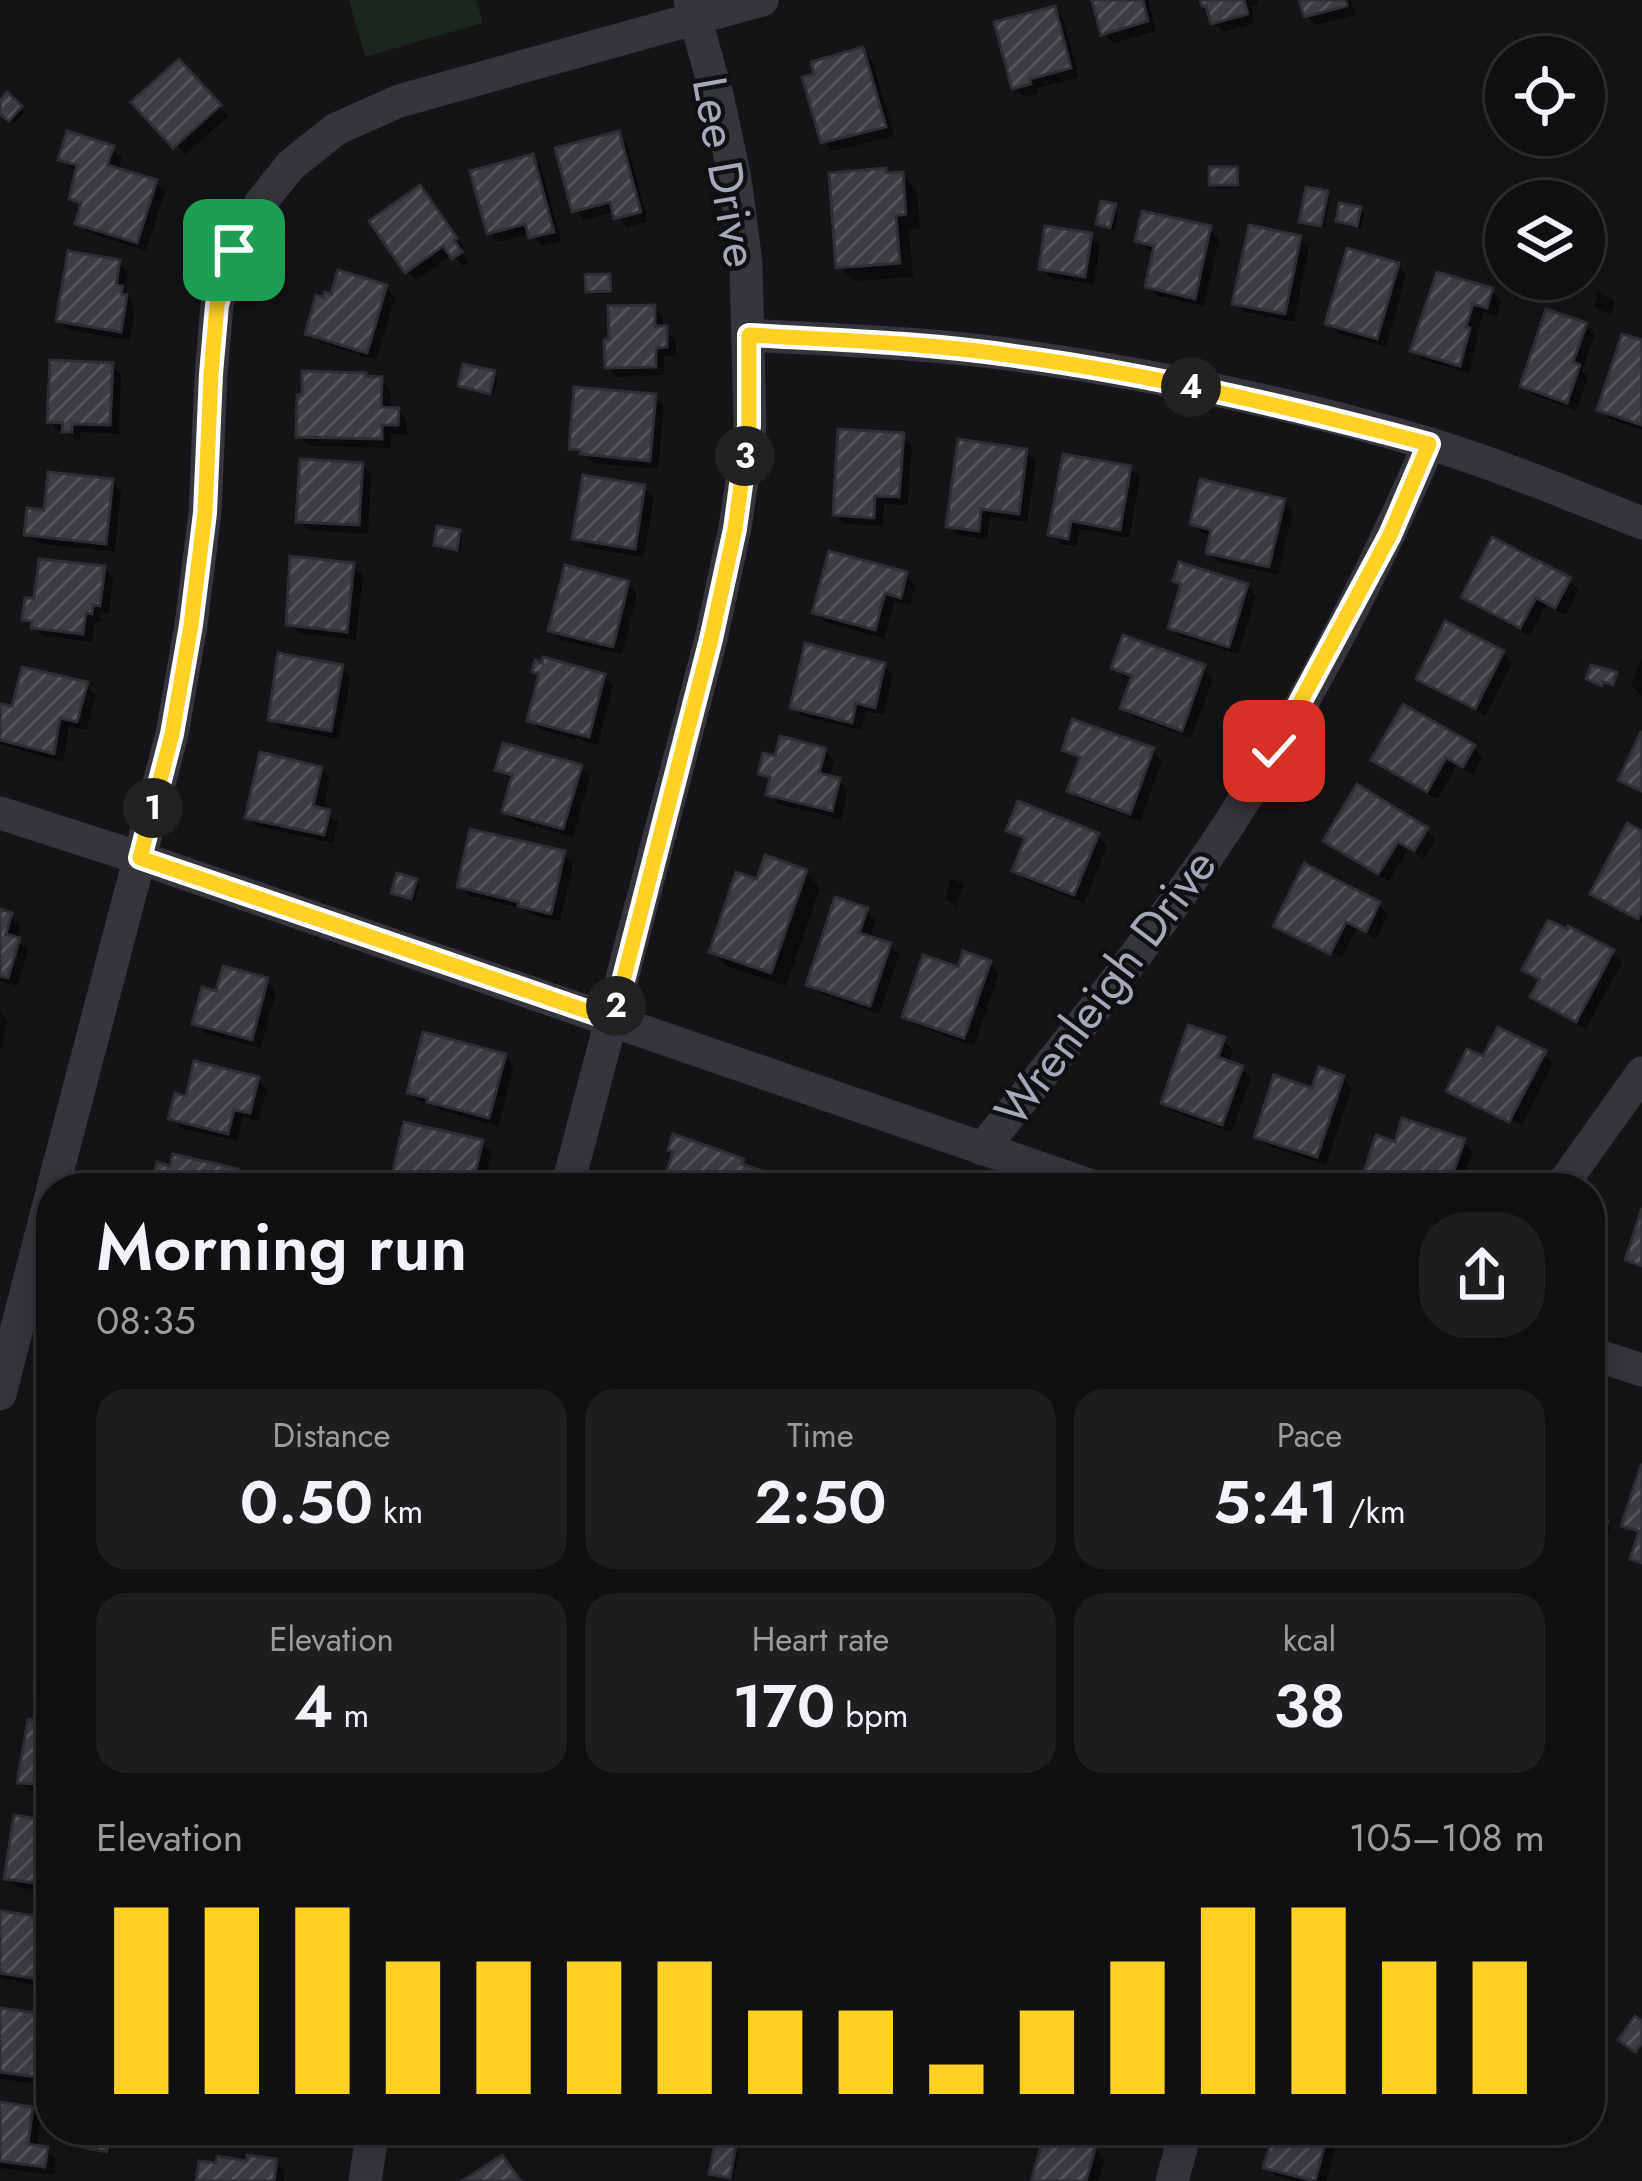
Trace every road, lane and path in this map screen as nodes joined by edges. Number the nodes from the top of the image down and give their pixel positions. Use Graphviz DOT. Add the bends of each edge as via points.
graph roads {
  1 [pos="762,0"];
  2 [pos="692,9"];
  3 [pos="749,335"];
  4 [pos="1429,444"];
  5 [pos="1642,523"];
  6 [pos="0,813"];
  7 [pos="140,858"];
  8 [pos="613,1020"];
  9 [pos="1642,1073"];
  10 [pos="982,1149"];
  11 [pos="57,1173"];
  12 [pos="571,1173"];
  13 [pos="1053,1173"];
  14 [pos="1571,1173"];
  15 [pos="36,1254"];
  16 [pos="1605,1358"];
  17 [pos="1642,1370"];
  18 [pos="0,1394"];
  19 [pos="371,2145"];
  20 [pos="1182,2145"];
  21 [pos="365,2181"];
  22 [pos="1172,2181"];
  1 -- 2 [label="street"];
  2 -- 3 [label="street, Lee Drive" via="735,178"];
  2 -- 7 [label="street" via="399,100 336,129 262,201 234,250 217,305 191,625"];
  3 -- 4 [label="street" via="1013,355 1162,380"];
  3 -- 8 [label="street, Lee Drive" via="749,426 735,529"];
  4 -- 5 [label="street"];
  4 -- 10 [label="street, Wrenleigh Drive" via="1390,535 1274,751 1207,857"];
  6 -- 7 [label="street"];
  7 -- 8 [label="street"];
  7 -- 11 [label="street"];
  8 -- 10 [label="street"];
  8 -- 12 [label="street, Lee Drive"];
  9 -- 14 [label="street"];
  10 -- 13 [label="street"];
  15 -- 18 [label="street"];
  16 -- 17 [label="street"];
  19 -- 21 [label="street"];
  20 -- 22 [label="street"];
}
